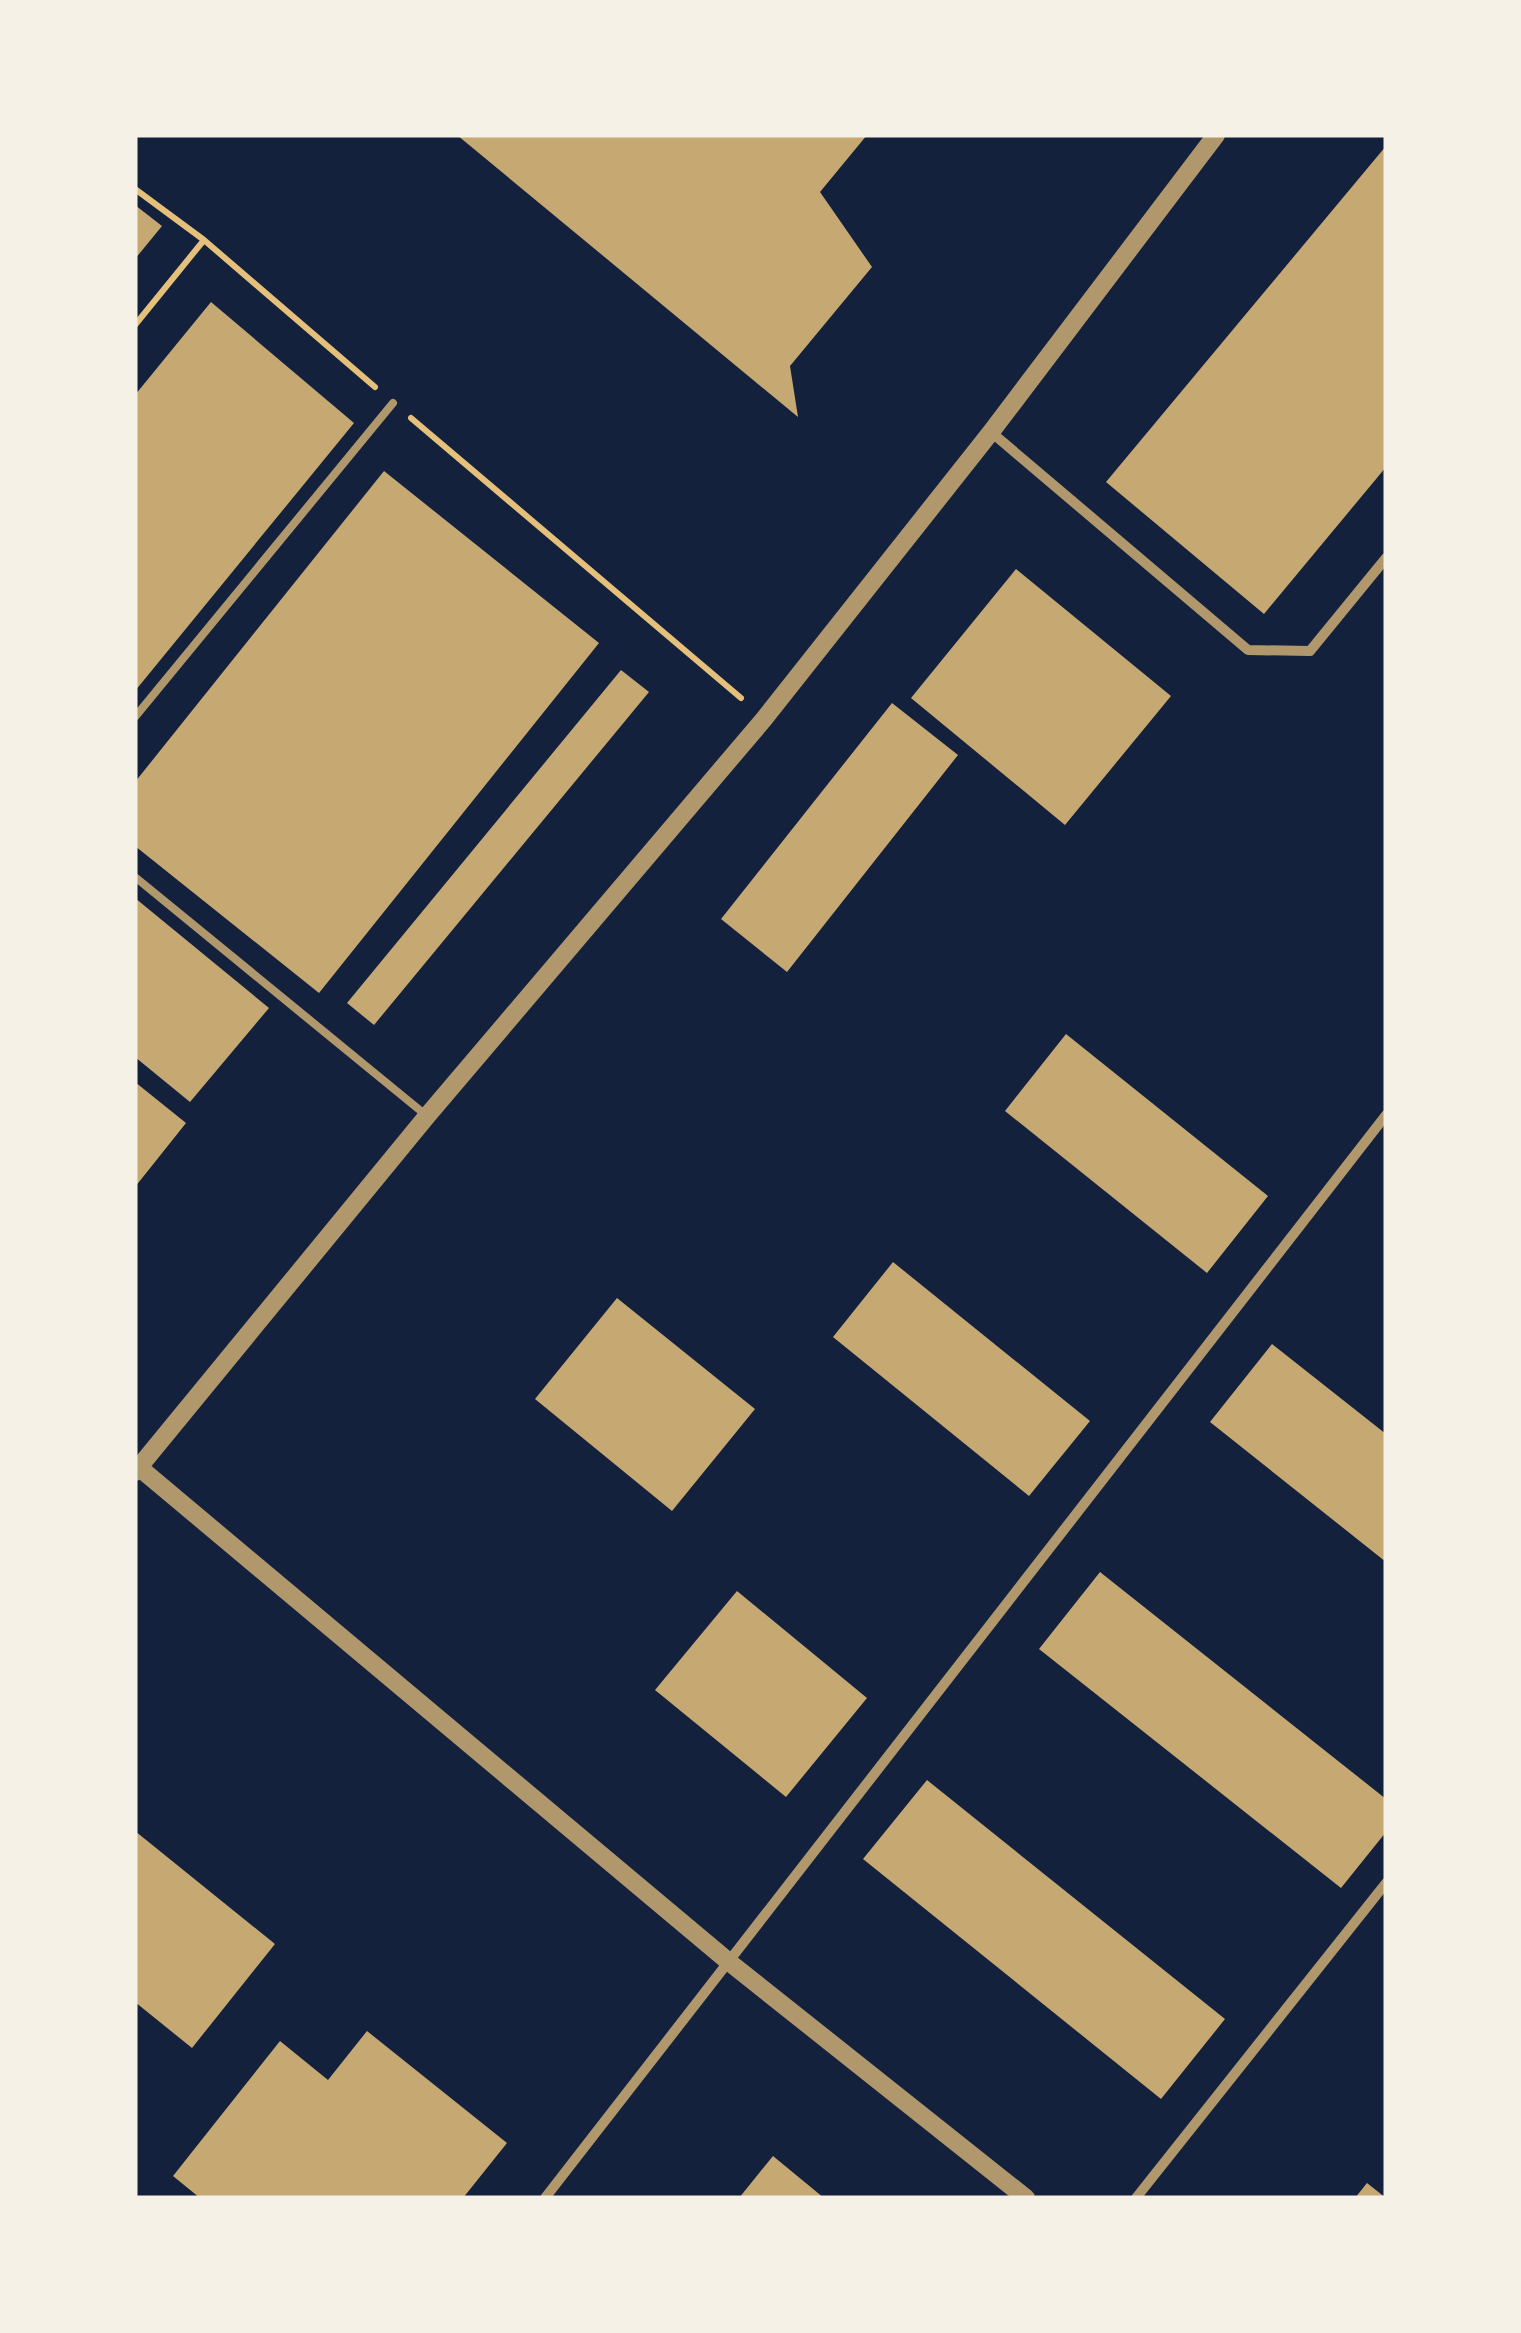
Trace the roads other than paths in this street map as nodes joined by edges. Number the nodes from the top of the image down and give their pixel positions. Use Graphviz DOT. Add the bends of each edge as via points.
graph roads {
  1 [pos="1216,135"];
  2 [pos="394,403"];
  3 [pos="991,432"];
  4 [pos="1386,558"];
  5 [pos="135,717"];
  6 [pos="135,877"];
  7 [pos="1386,1115"];
  8 [pos="427,1116"];
  9 [pos="136,1466"];
  10 [pos="1386,1883"];
  11 [pos="729,1962"];
  12 [pos="545,2198"];
  13 [pos="1026,2198"];
  14 [pos="1136,2198"];
  1 -- 3 [label="street"];
  2 -- 5 [label="lane"];
  3 -- 4 [label="street" via="1248,650 1310,651"];
  3 -- 8 [label="street" via="764,719"];
  6 -- 8 [label="lane"];
  7 -- 11 [label="street"];
  8 -- 9 [label="street"];
  9 -- 11 [label="street"];
  10 -- 14 [label="street"];
  11 -- 12 [label="street"];
  11 -- 13 [label="street"];
}
